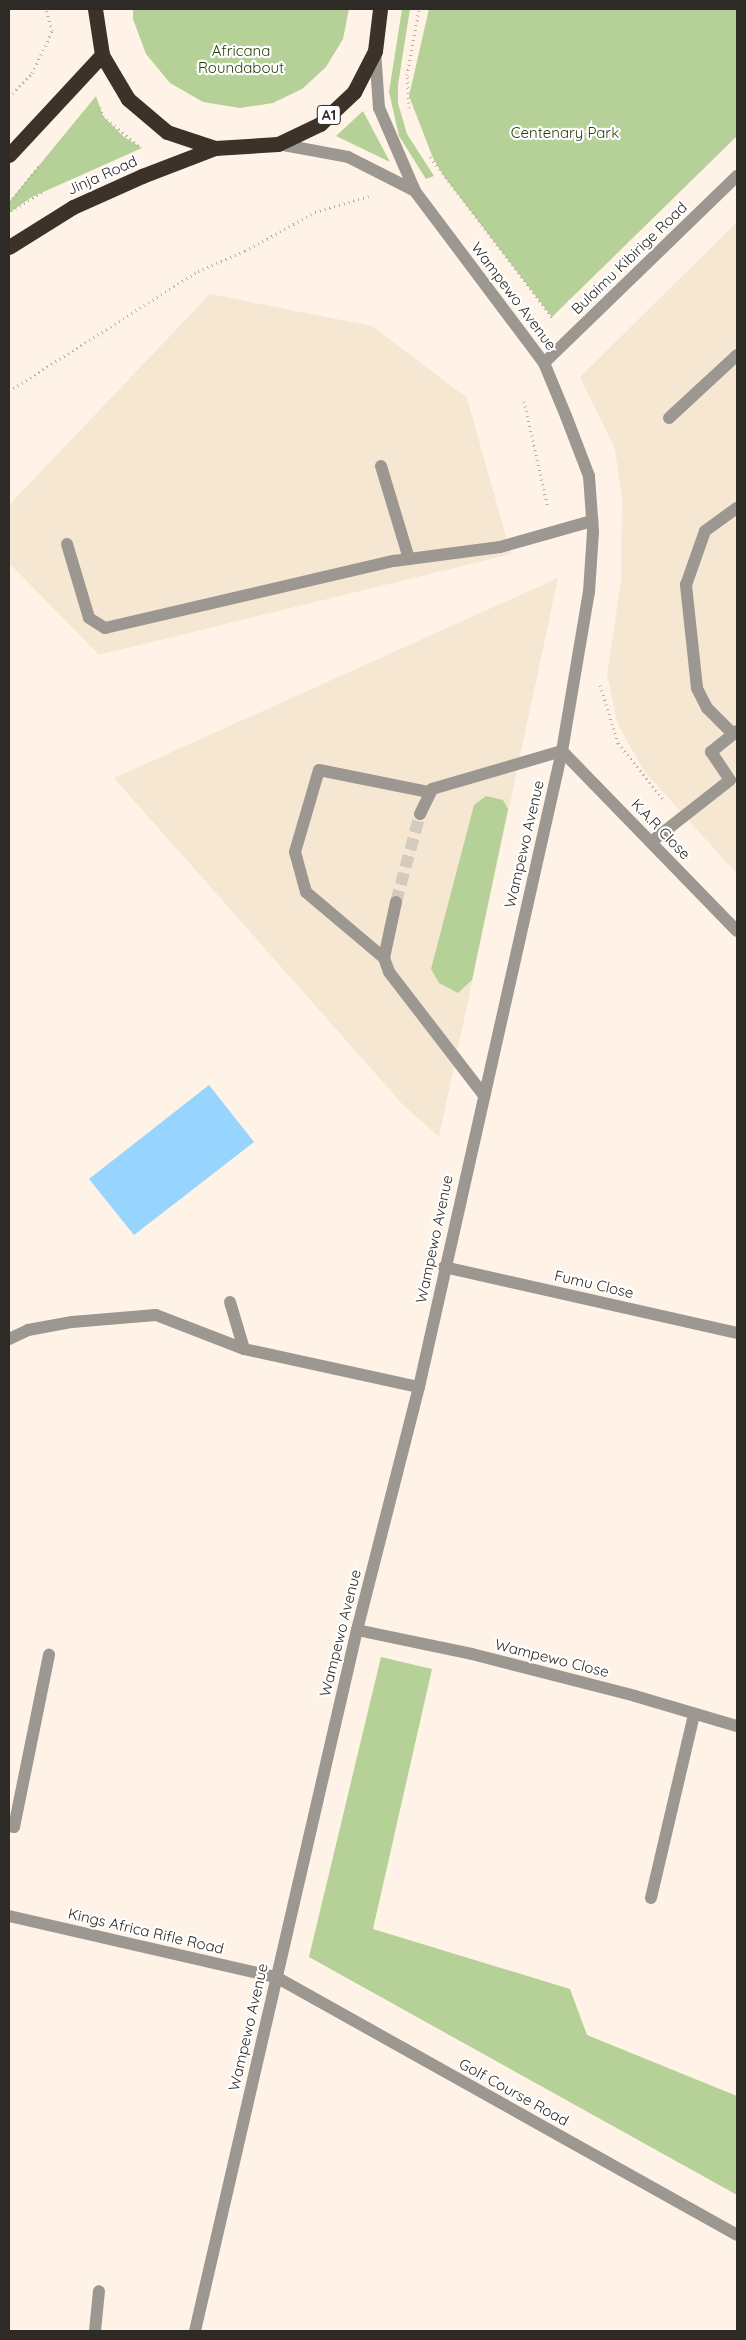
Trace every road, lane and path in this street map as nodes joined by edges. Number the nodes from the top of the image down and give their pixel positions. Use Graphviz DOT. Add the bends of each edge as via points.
graph roads {
  1 [pos="46,9"];
  2 [pos="95,9"];
  3 [pos="380,9"];
  4 [pos="374,51"];
  5 [pos="102,55"];
  6 [pos="9,97"];
  7 [pos="98,103"];
  8 [pos="278,144"];
  9 [pos="215,148"];
  10 [pos="134,152"];
  11 [pos="9,155"];
  12 [pos="40,164"];
  13 [pos="737,176"];
  14 [pos="409,188"];
  15 [pos="49,190"];
  16 [pos="9,202"];
  17 [pos="11,211"];
  18 [pos="9,247"];
  19 [pos="737,355"];
  20 [pos="544,363"];
  21 [pos="9,391"];
  22 [pos="524,401"];
  23 [pos="669,418"];
  24 [pos="381,466"];
  25 [pos="737,508"];
  26 [pos="592,521"];
  27 [pos="553,532"];
  28 [pos="67,544"];
  29 [pos="409,559"];
  30 [pos="735,733"];
  31 [pos="562,751"];
  32 [pos="428,792"];
  33 [pos="420,814"];
  34 [pos="651,842"];
  35 [pos="396,902"];
  36 [pos="737,931"];
  37 [pos="384,958"];
  38 [pos="483,1094"];
  39 [pos="444,1267"];
  40 [pos="230,1302"];
  41 [pos="737,1332"];
  42 [pos="9,1339"];
  43 [pos="244,1349"];
  44 [pos="419,1387"];
  45 [pos="357,1630"];
  46 [pos="49,1655"];
  47 [pos="694,1714"];
  48 [pos="737,1726"];
  49 [pos="9,1826"];
  50 [pos="651,1898"];
  51 [pos="9,1916"];
  52 [pos="276,1977"];
  53 [pos="737,2236"];
  54 [pos="99,2291"];
  55 [pos="96,2331"];
  56 [pos="195,2331"];
  1 -- 6 [label="path" via="52,31 32,73"];
  2 -- 5 [label="highway, A1"];
  3 -- 4 [label="highway, A1"];
  4 -- 8 [label="highway, A1" via="354,92 320,124"];
  4 -- 14 [label="street" via="379,108"];
  5 -- 9 [label="highway, A1" via="128,99 167,132"];
  5 -- 11 [label="highway"];
  7 -- 10 [label="path" via="103,116 128,140 142,148"];
  8 -- 9 [label="highway, A1"];
  8 -- 14 [label="street" via="348,157"];
  9 -- 18 [label="highway, Jinja Road / A1" via="73,207"];
  12 -- 16 [label="path"];
  13 -- 20 [label="street, Bulaimu Kibirige Road"];
  14 -- 20 [label="street, Wampewo Avenue"];
  14 -- 21 [label="path" via="315,212 245,251 198,271"];
  15 -- 17 [label="path"];
  19 -- 23 [label="street"];
  20 -- 26 [label="street, Wampewo Avenue" via="589,476"];
  22 -- 27 [label="path"];
  24 -- 29 [label="street"];
  25 -- 30 [label="street" via="705,531 686,585 697,688 707,708"];
  26 -- 27 [label="street"];
  26 -- 31 [label="street, Wampewo Avenue" via="589,592"];
  27 -- 29 [label="street" via="500,547"];
  28 -- 29 [label="street" via="89,618 105,628"];
  30 -- 34 [label="street" via="711,752 730,780"];
  31 -- 32 [label="street" via="448,783"];
  31 -- 34 [label="street, K.A.R Close"];
  31 -- 38 [label="street, Wampewo Avenue"];
  32 -- 33 [label="street"];
  32 -- 37 [label="street" via="319,770 295,852 306,892"];
  34 -- 36 [label="street, K.A.R Close"];
  35 -- 37 [label="street"];
  37 -- 38 [label="street" via="389,972"];
  38 -- 39 [label="street, Wampewo Avenue"];
  39 -- 41 [label="street, Fumu Close"];
  39 -- 44 [label="street, Wampewo Avenue"];
  40 -- 43 [label="street"];
  42 -- 43 [label="street" via="28,1330 72,1322 156,1315"];
  43 -- 44 [label="street"];
  44 -- 45 [label="street, Wampewo Avenue"];
  45 -- 47 [label="street, Wampewo Close" via="472,1654"];
  45 -- 52 [label="street, Wampewo Avenue"];
  46 -- 49 [label="street" via="14,1827"];
  47 -- 48 [label="street, Wampewo Close"];
  47 -- 50 [label="street"];
  51 -- 52 [label="street, Kings Africa Rifle Road"];
  52 -- 53 [label="street, Golf Course Road"];
  52 -- 56 [label="street, Wampewo Avenue"];
  54 -- 55 [label="street"];
}
